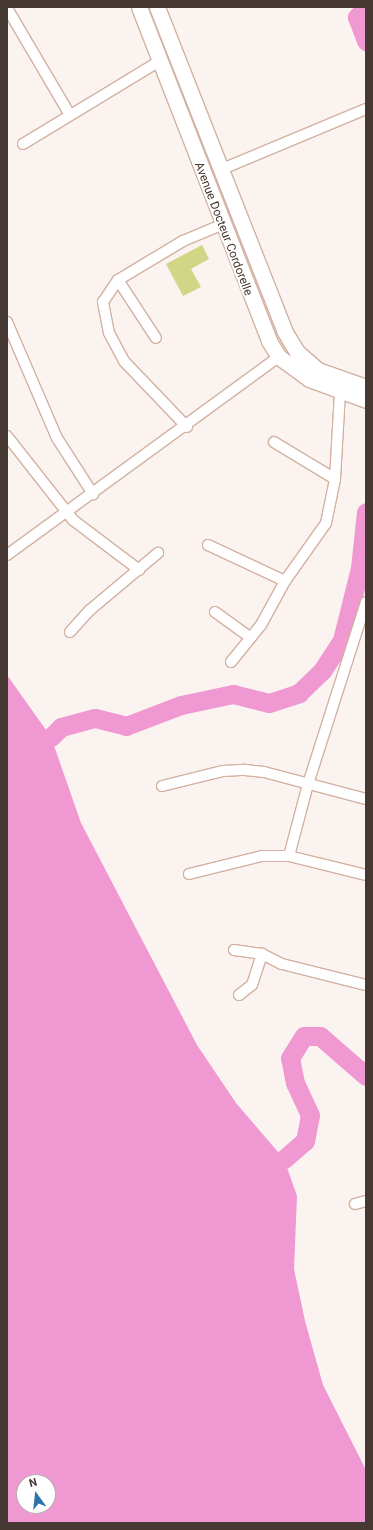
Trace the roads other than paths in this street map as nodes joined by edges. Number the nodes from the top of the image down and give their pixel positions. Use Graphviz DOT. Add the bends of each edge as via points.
graph roads {
  1 [pos="139,7"];
  2 [pos="157,7"];
  3 [pos="7,8"];
  4 [pos="158,62"];
  5 [pos="366,109"];
  6 [pos="70,115"];
  7 [pos="23,144"];
  8 [pos="220,170"];
  9 [pos="221,225"];
  10 [pos="118,280"];
  11 [pos="7,322"];
  12 [pos="156,338"];
  13 [pos="279,357"];
  14 [pos="366,386"];
  15 [pos="340,393"];
  16 [pos="366,400"];
  17 [pos="187,427"];
  18 [pos="7,436"];
  19 [pos="274,442"];
  20 [pos="335,479"];
  21 [pos="93,494"];
  22 [pos="67,512"];
  23 [pos="208,545"];
  24 [pos="158,553"];
  25 [pos="7,555"];
  26 [pos="138,570"];
  27 [pos="285,581"];
  28 [pos="366,602"];
  29 [pos="215,612"];
  30 [pos="70,632"];
  31 [pos="251,638"];
  32 [pos="232,662"];
  33 [pos="308,784"];
  34 [pos="162,786"];
  35 [pos="366,799"];
  36 [pos="289,856"];
  37 [pos="189,874"];
  38 [pos="366,875"];
  39 [pos="234,950"];
  40 [pos="262,954"];
  41 [pos="366,985"];
  42 [pos="239,995"];
  43 [pos="366,1201"];
  44 [pos="355,1204"];
  1 -- 4 [label="street, Avenue Docteur Cordorelle"];
  2 -- 8 [label="street"];
  3 -- 6 [label="street"];
  4 -- 6 [label="street"];
  4 -- 9 [label="street, Avenue Docteur Cordorelle"];
  5 -- 8 [label="street"];
  6 -- 7 [label="street"];
  8 -- 14 [label="street" via="272,302 296,352 318,370"];
  9 -- 10 [label="street" via="183,241"];
  9 -- 13 [label="street, Avenue Docteur Cordorelle" via="254,308"];
  10 -- 12 [label="street"];
  10 -- 17 [label="street" via="103,302 104,317 116,348"];
  11 -- 21 [label="street" via="57,438"];
  13 -- 15 [label="street, Avenue Docteur Cordorelle" via="309,379"];
  13 -- 17 [label="street"];
  15 -- 16 [label="street, Avenue Docteur Cordorelle"];
  15 -- 20 [label="street"];
  17 -- 21 [label="street"];
  18 -- 22 [label="street"];
  19 -- 20 [label="street"];
  20 -- 27 [label="street" via="326,523"];
  21 -- 22 [label="street"];
  22 -- 25 [label="street"];
  22 -- 26 [label="street" via="85,530"];
  23 -- 27 [label="street"];
  24 -- 26 [label="street"];
  26 -- 30 [label="street" via="90,610"];
  27 -- 31 [label="street"];
  28 -- 33 [label="street"];
  29 -- 31 [label="street"];
  31 -- 32 [label="street"];
  33 -- 34 [label="street" via="245,770 223,772"];
  33 -- 35 [label="street"];
  33 -- 36 [label="street"];
  36 -- 37 [label="street" via="262,856"];
  36 -- 38 [label="street"];
  39 -- 40 [label="street"];
  40 -- 41 [label="street" via="282,964"];
  40 -- 42 [label="street" via="252,985"];
  43 -- 44 [label="street"];
}
